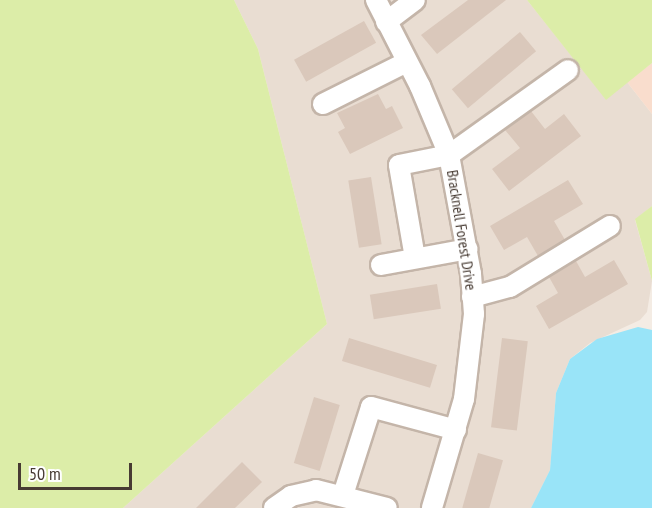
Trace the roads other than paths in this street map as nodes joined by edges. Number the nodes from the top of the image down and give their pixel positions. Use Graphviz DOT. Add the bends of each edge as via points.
graph roads {
  1 [pos="376,0"];
  2 [pos="415,0"];
  3 [pos="386,22"];
  4 [pos="407,62"];
  5 [pos="568,70"];
  6 [pos="323,104"];
  7 [pos="449,154"];
  8 [pos="610,226"];
  9 [pos="468,249"];
  10 [pos="415,258"];
  11 [pos="381,265"];
  12 [pos="472,297"];
  13 [pos="456,430"];
  14 [pos="343,495"];
  15 [pos="274,508"];
  16 [pos="387,508"];
  17 [pos="432,508"];
  1 -- 3 [label="street, Bracknell Forest Drive"];
  2 -- 3 [label="street"];
  3 -- 4 [label="street, Bracknell Forest Drive"];
  4 -- 6 [label="street"];
  4 -- 7 [label="street, Bracknell Forest Drive"];
  5 -- 7 [label="street"];
  7 -- 9 [label="street, Bracknell Forest Drive"];
  7 -- 10 [label="street" via="399,165"];
  8 -- 12 [label="street" via="510,286"];
  9 -- 10 [label="street"];
  9 -- 12 [label="street, Bracknell Forest Drive"];
  10 -- 11 [label="street"];
  12 -- 13 [label="street, Bracknell Forest Drive" via="470,361"];
  13 -- 14 [label="street" via="371,407"];
  13 -- 17 [label="street, Bracknell Forest Drive"];
  14 -- 15 [label="street" via="303,492"];
  14 -- 16 [label="street"];
}
